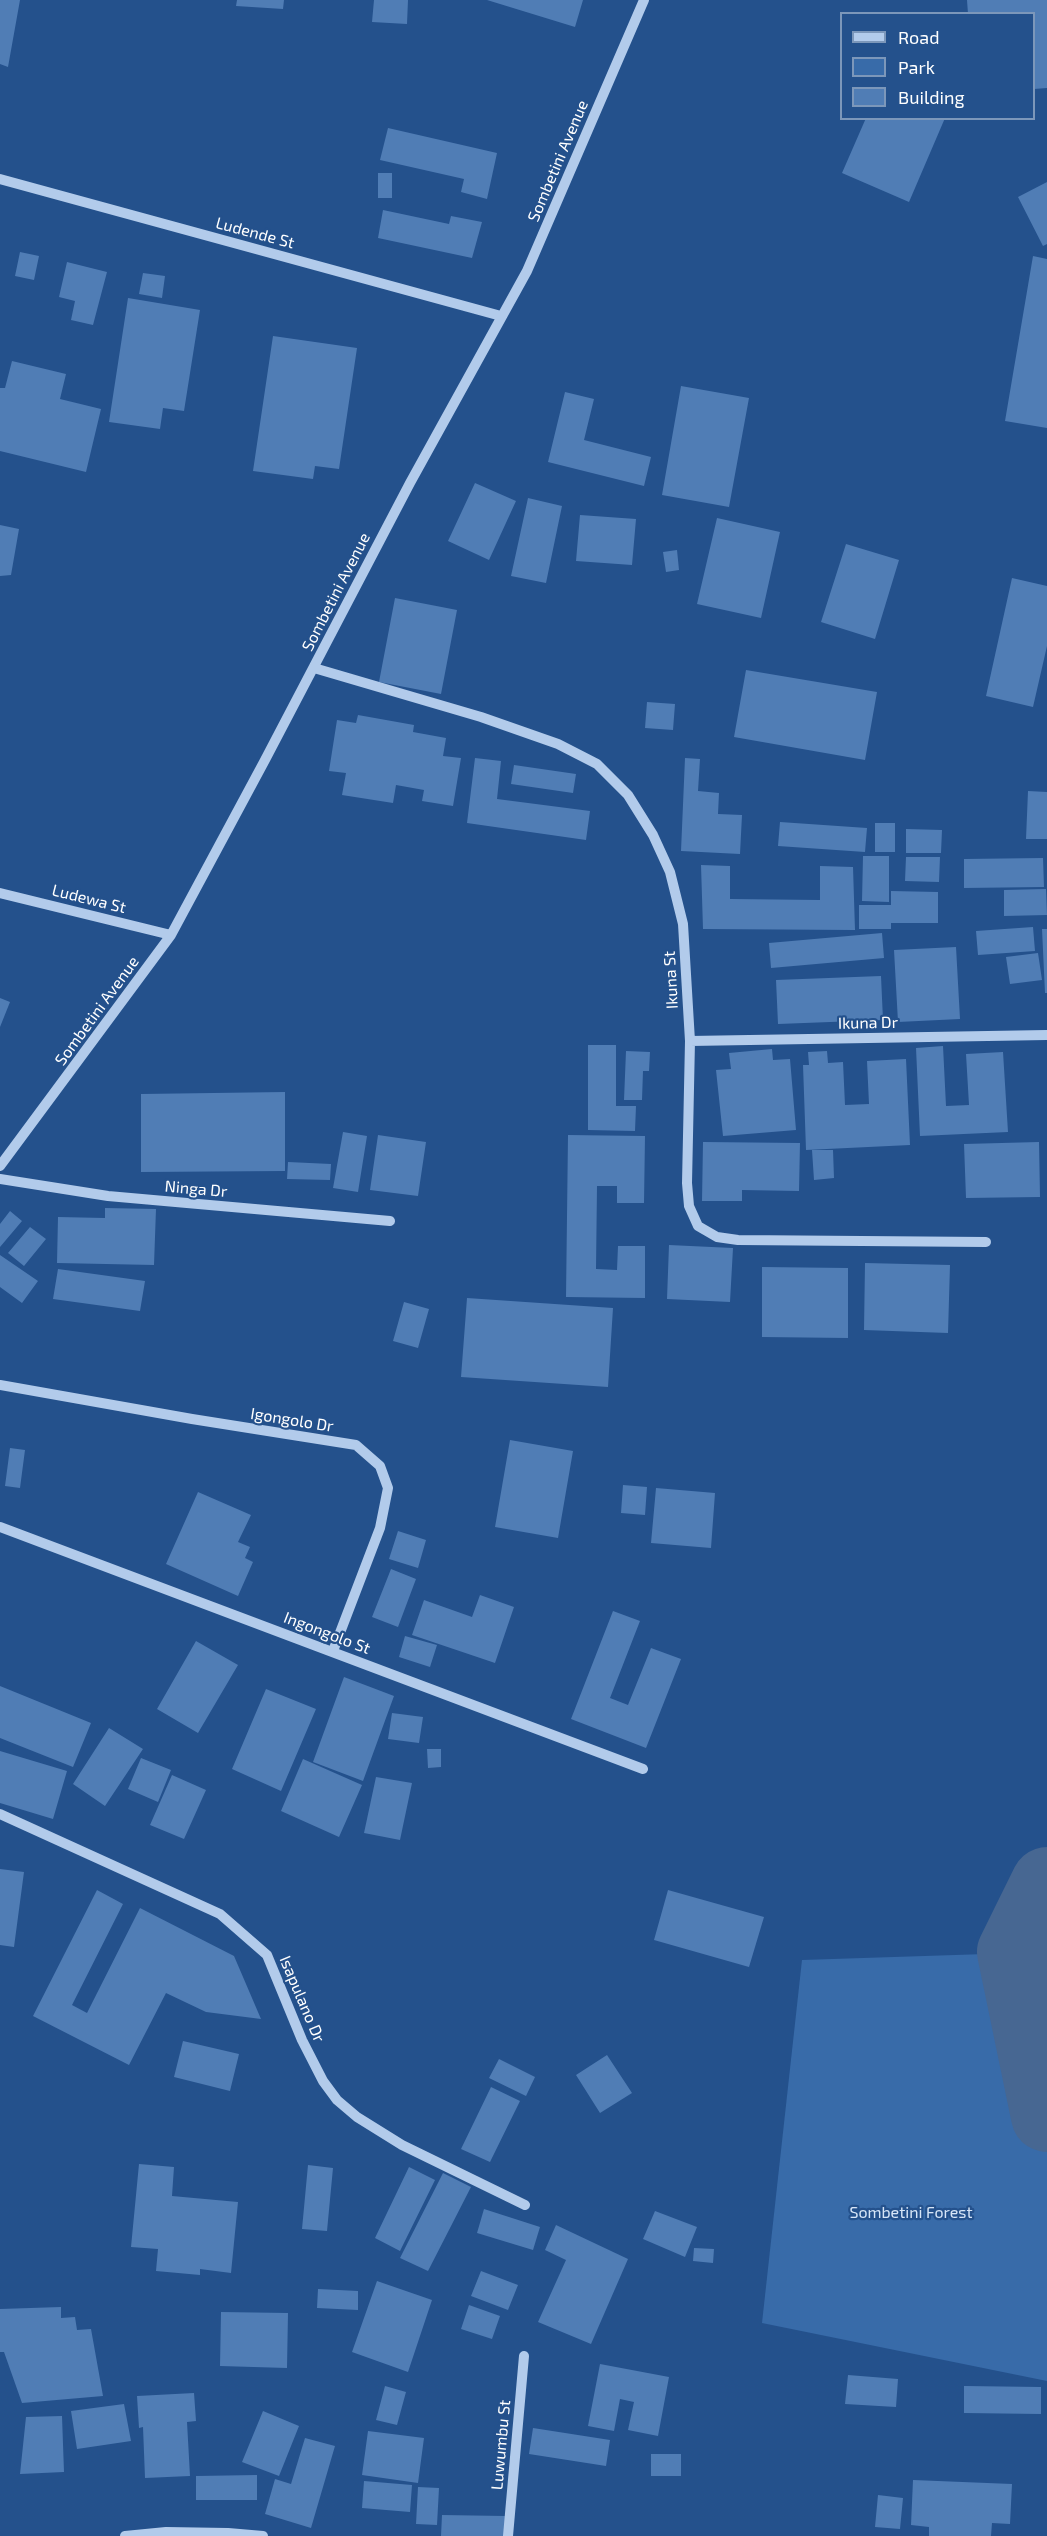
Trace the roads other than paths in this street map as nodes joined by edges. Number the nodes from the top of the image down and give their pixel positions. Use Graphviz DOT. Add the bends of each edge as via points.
graph roads {
  1 [pos="644,0"];
  2 [pos="0,178"];
  3 [pos="501,316"];
  4 [pos="314,668"];
  5 [pos="0,894"];
  6 [pos="171,934"];
  7 [pos="1047,1035"];
  8 [pos="690,1041"];
  9 [pos="0,1166"];
  10 [pos="0,1179"];
  11 [pos="390,1221"];
  12 [pos="986,1242"];
  13 [pos="0,1384"];
  14 [pos="0,1527"];
  15 [pos="333,1651"];
  16 [pos="643,1769"];
  17 [pos="0,1814"];
  18 [pos="525,2205"];
  19 [pos="524,2356"];
  20 [pos="125,2536"];
  21 [pos="262,2536"];
  22 [pos="508,2536"];
  1 -- 3 [label="street, Sombetini Avenue" via="527,271"];
  2 -- 3 [label="street, Ludende St"];
  3 -- 4 [label="street, Sombetini Avenue"];
  4 -- 6 [label="street, Sombetini Avenue"];
  4 -- 8 [label="street, Ikuna St" via="481,717 558,744 597,764 628,795 670,872 683,924"];
  5 -- 6 [label="street, Ludewa St"];
  6 -- 9 [label="street, Sombetini Avenue"];
  7 -- 8 [label="street, Ikuna Dr"];
  8 -- 12 [label="street, Ikuna St" via="687,1183 689,1206 698,1226 717,1237 738,1240"];
  10 -- 11 [label="street, Ninga Dr" via="108,1196"];
  13 -- 15 [label="street, Igongolo Dr" via="356,1445 380,1466 388,1488 380,1528"];
  14 -- 15 [label="street, Ingongolo St"];
  15 -- 16 [label="street, Ingongolo St"];
  17 -- 18 [label="street, Isapulano Dr" via="220,1914 267,1955 302,2040 323,2081 338,2100 402,2145"];
  19 -- 22 [label="street, Luwumbu St"];
  20 -- 21 [label="street" via="166,2532"];
}
